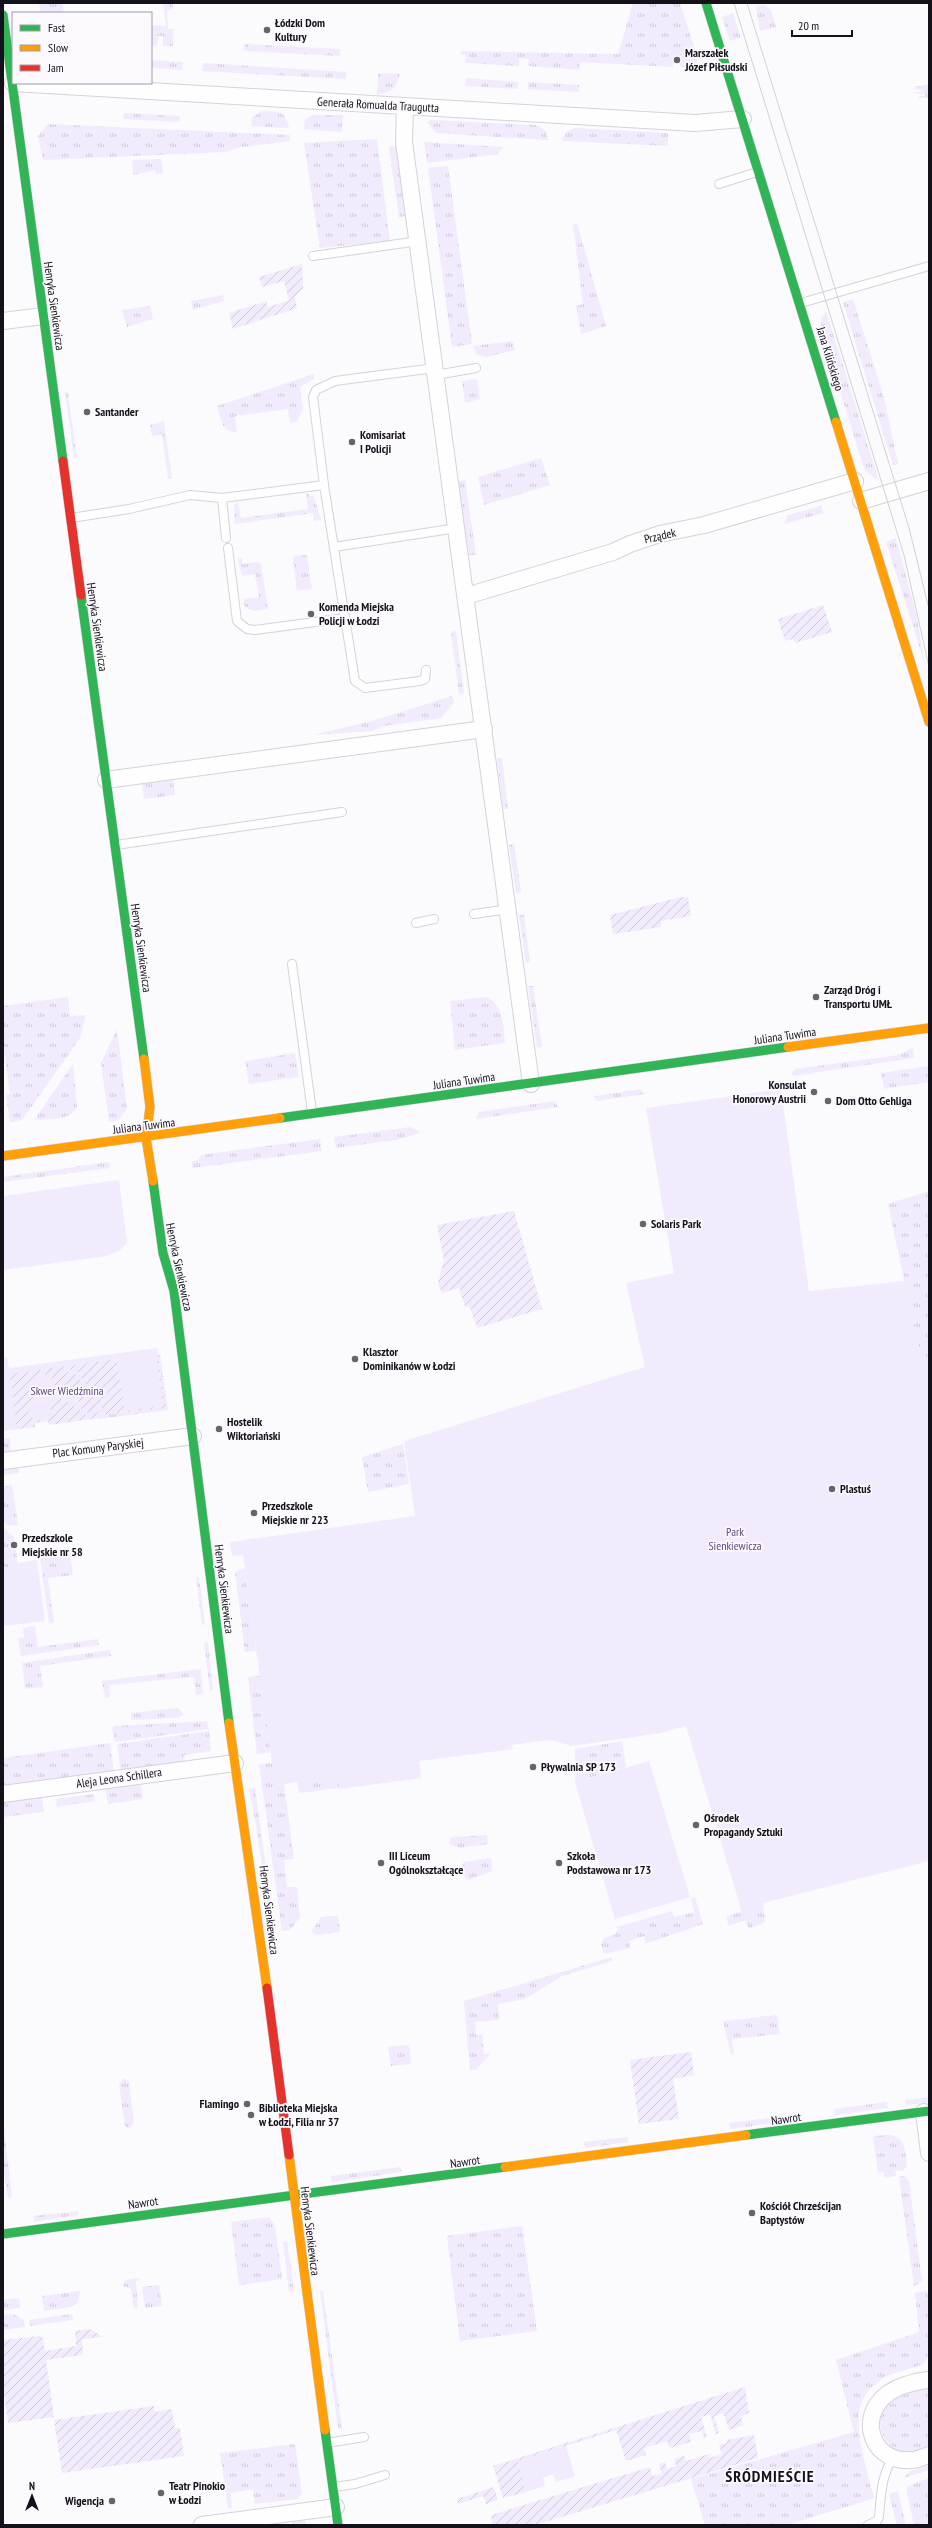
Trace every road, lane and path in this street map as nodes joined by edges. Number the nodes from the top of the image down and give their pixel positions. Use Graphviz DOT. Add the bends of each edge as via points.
graph roads {
  1 [pos="706,3"];
  2 [pos="3,15"];
  3 [pos="10,82"];
  4 [pos="43,84"];
  5 [pos="405,106"];
  6 [pos="743,119"];
  7 [pos="759,171"];
  8 [pos="719,184"];
  9 [pos="419,241"];
  10 [pos="314,256"];
  11 [pos="929,266"];
  12 [pos="800,304"];
  13 [pos="43,316"];
  14 [pos="3,321"];
  15 [pos="476,368"];
  16 [pos="436,371"];
  17 [pos="855,481"];
  18 [pos="927,484"];
  19 [pos="324,485"];
  20 [pos="222,498"];
  21 [pos="861,501"];
  22 [pos="70,518"];
  23 [pos="457,528"];
  24 [pos="226,538"];
  25 [pos="334,547"];
  26 [pos="228,548"];
  27 [pos="466,596"];
  28 [pos="345,618"];
  29 [pos="426,670"];
  30 [pos="929,722"];
  31 [pos="484,729"];
  32 [pos="106,780"];
  33 [pos="342,812"];
  34 [pos="115,845"];
  35 [pos="509,909"];
  36 [pos="474,914"];
  37 [pos="434,919"];
  38 [pos="416,923"];
  39 [pos="292,964"];
  40 [pos="929,1028"];
  41 [pos="531,1084"];
  42 [pos="312,1114"];
  43 [pos="146,1138"];
  44 [pos="3,1156"];
  45 [pos="193,1436"];
  46 [pos="3,1460"];
  47 [pos="235,1762"];
  48 [pos="3,1794"];
  49 [pos="926,2112"];
  50 [pos="929,2152"];
  51 [pos="294,2197"];
  52 [pos="3,2232"];
  53 [pos="929,2380"];
  54 [pos="364,2436"];
  55 [pos="327,2444"];
  56 [pos="929,2455"];
  57 [pos="893,2457"];
  58 [pos="385,2475"];
  59 [pos="333,2487"];
  60 [pos="336,2507"];
  61 [pos="877,2523"];
  62 [pos="202,2525"];
  63 [pos="338,2525"];
  64 [pos="868,2525"];
  1 -- 6 [label="street, Jana Kilińskiego"];
  2 -- 3 [label="street, Henryka Sienkiewicza"];
  3 -- 13 [label="street, Henryka Sienkiewicza"];
  4 -- 5 [label="street, Generała Romualda Traugutta"];
  5 -- 6 [label="street, Generała Romualda Traugutta" via="695,123"];
  5 -- 9 [label="street" via="404,142"];
  6 -- 7 [label="street, Jana Kilińskiego"];
  7 -- 8 [label="lane"];
  7 -- 12 [label="street, Jana Kilińskiego"];
  9 -- 10 [label="lane"];
  9 -- 16 [label="street"];
  11 -- 12 [label="lane"];
  12 -- 17 [label="street, Jana Kilińskiego"];
  13 -- 14 [label="street"];
  13 -- 22 [label="street, Henryka Sienkiewicza"];
  15 -- 16 [label="lane"];
  16 -- 19 [label="lane" via="335,381 316,390 314,404"];
  16 -- 23 [label="street"];
  17 -- 21 [label="street, Jana Kilińskiego"];
  17 -- 27 [label="street, Prządek" via="704,525 660,534 613,552"];
  18 -- 21 [label="street"];
  19 -- 20 [label="lane"];
  19 -- 25 [label="lane"];
  20 -- 22 [label="lane" via="190,495 129,509"];
  20 -- 24 [label="lane"];
  21 -- 30 [label="street, Jana Kilińskiego"];
  22 -- 32 [label="street, Henryka Sienkiewicza"];
  23 -- 25 [label="lane"];
  23 -- 27 [label="street"];
  25 -- 28 [label="lane"];
  26 -- 28 [label="lane" via="237,621 241,626 255,630"];
  27 -- 31 [label="street"];
  28 -- 29 [label="lane" via="355,681 360,686 365,688 420,681 425,679"];
  31 -- 32 [label="street"];
  31 -- 35 [label="street"];
  32 -- 34 [label="street, Henryka Sienkiewicza"];
  33 -- 34 [label="lane"];
  34 -- 43 [label="street, Henryka Sienkiewicza" via="150,1107"];
  35 -- 36 [label="lane"];
  35 -- 41 [label="street"];
  37 -- 38 [label="lane"];
  39 -- 42 [label="lane"];
  40 -- 41 [label="street, Juliana Tuwima"];
  41 -- 42 [label="street, Juliana Tuwima"];
  42 -- 43 [label="street, Juliana Tuwima"];
  43 -- 44 [label="street, Juliana Tuwima"];
  43 -- 45 [label="street, Henryka Sienkiewicza" via="163,1253 174,1291"];
  45 -- 46 [label="street, Plac Komuny Paryskiej"];
  45 -- 47 [label="street, Henryka Sienkiewicza"];
  47 -- 48 [label="street, Aleja Leona Schillera"];
  47 -- 51 [label="street, Henryka Sienkiewicza"];
  49 -- 50 [label="street"];
  49 -- 51 [label="street, Nawrot"];
  51 -- 52 [label="street, Nawrot"];
  51 -- 55 [label="street, Henryka Sienkiewicza"];
  53 -- 57 [label="street" via="893,2389 876,2404 872,2414 873,2437 884,2452"];
  54 -- 55 [label="lane"];
  55 -- 59 [label="street, Henryka Sienkiewicza"];
  56 -- 57 [label="street" via="912,2460"];
  57 -- 61 [label="lane" via="884,2476"];
  58 -- 59 [label="lane" via="355,2484"];
  59 -- 60 [label="street, Henryka Sienkiewicza"];
  60 -- 62 [label="street"];
  60 -- 63 [label="street, Henryka Sienkiewicza"];
  61 -- 64 [label="lane"];
}
